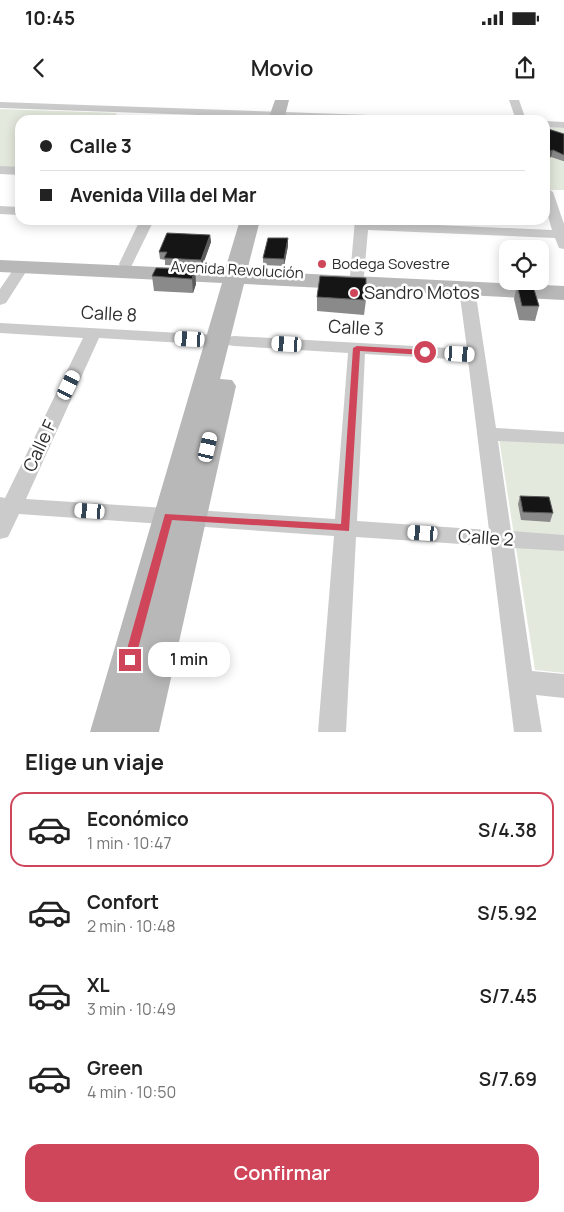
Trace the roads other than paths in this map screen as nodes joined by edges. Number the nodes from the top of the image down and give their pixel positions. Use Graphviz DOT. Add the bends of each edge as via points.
graph roads {
  1 [pos="205,100"];
  2 [pos="514,100"];
  3 [pos="57,104"];
  4 [pos="0,105"];
  5 [pos="126,110"];
  6 [pos="199,112"];
  7 [pos="284,112"];
  8 [pos="122,115"];
  9 [pos="383,115"];
  10 [pos="519,115"];
  11 [pos="550,124"];
  12 [pos="564,125"];
  13 [pos="0,170"];
  14 [pos="15,171"];
  15 [pos="550,192"];
  16 [pos="564,193"];
  17 [pos="550,204"];
  18 [pos="0,210"];
  19 [pos="15,210"];
  20 [pos="146,225"];
  21 [pos="249,225"];
  22 [pos="262,225"];
  23 [pos="362,225"];
  24 [pos="386,225"];
  25 [pos="562,240"];
  26 [pos="0,258"];
  27 [pos="126,264"];
  28 [pos="0,266"];
  29 [pos="22,267"];
  30 [pos="242,274"];
  31 [pos="357,276"];
  32 [pos="564,286"];
  33 [pos="467,289"];
  34 [pos="564,293"];
  35 [pos="0,300"];
  36 [pos="0,328"];
  37 [pos="93,334"];
  38 [pos="225,341"];
  39 [pos="357,348"];
  40 [pos="477,355"];
  41 [pos="487,434"];
  42 [pos="564,438"];
  43 [pos="6,505"];
  44 [pos="180,517"];
  45 [pos="345,528"];
  46 [pos="0,531"];
  47 [pos="502,539"];
  48 [pos="564,543"];
  49 [pos="522,682"];
  50 [pos="564,686"];
  51 [pos="110,732"];
  52 [pos="139,732"];
  53 [pos="332,732"];
  54 [pos="528,732"];
  1 -- 6 [label="street"];
  2 -- 10 [label="street"];
  3 -- 4 [label="street"];
  3 -- 5 [label="street"];
  5 -- 6 [label="street"];
  5 -- 8 [label="street"];
  6 -- 7 [label="street"];
  7 -- 9 [label="street"];
  11 -- 12 [label="street"];
  13 -- 14 [label="street"];
  15 -- 16 [label="street"];
  17 -- 25 [label="street"];
  18 -- 19 [label="street"];
  20 -- 27 [label="street"];
  21 -- 30 [label="main road"];
  22 -- 30 [label="main road"];
  23 -- 31 [label="street"];
  24 -- 25 [label="street"];
  26 -- 27 [label="main road, Avenida Revolución"];
  27 -- 30 [label="main road, Avenida Revolución"];
  28 -- 29 [label="main road, Avenida Revolución"];
  29 -- 30 [label="main road, Avenida Revolución"];
  29 -- 35 [label="street"];
  30 -- 31 [label="main road, Avenida Revolución"];
  30 -- 33 [label="main road, Avenida Revolución"];
  30 -- 38 [label="main road"];
  31 -- 32 [label="main road, Avenida Revolución"];
  33 -- 34 [label="main road, Avenida Revolución"];
  33 -- 40 [label="street"];
  36 -- 37 [label="street, Calle 8"];
  37 -- 38 [label="street, Calle 8"];
  37 -- 43 [label="street, Calle F"];
  38 -- 39 [label="street, Calle 3"];
  38 -- 44 [label="main road"];
  39 -- 40 [label="street, Calle 3"];
  39 -- 45 [label="street"];
  40 -- 41 [label="street"];
  41 -- 42 [label="street"];
  41 -- 47 [label="street"];
  43 -- 44 [label="street, Calle 2"];
  43 -- 46 [label="street, Calle F"];
  44 -- 45 [label="street, Calle 2"];
  44 -- 51 [label="main road"];
  44 -- 52 [label="main road"];
  45 -- 47 [label="street, Calle 2"];
  45 -- 53 [label="street"];
  47 -- 48 [label="street, Calle 2"];
  47 -- 49 [label="street"];
  49 -- 50 [label="street"];
  49 -- 54 [label="street"];
}
